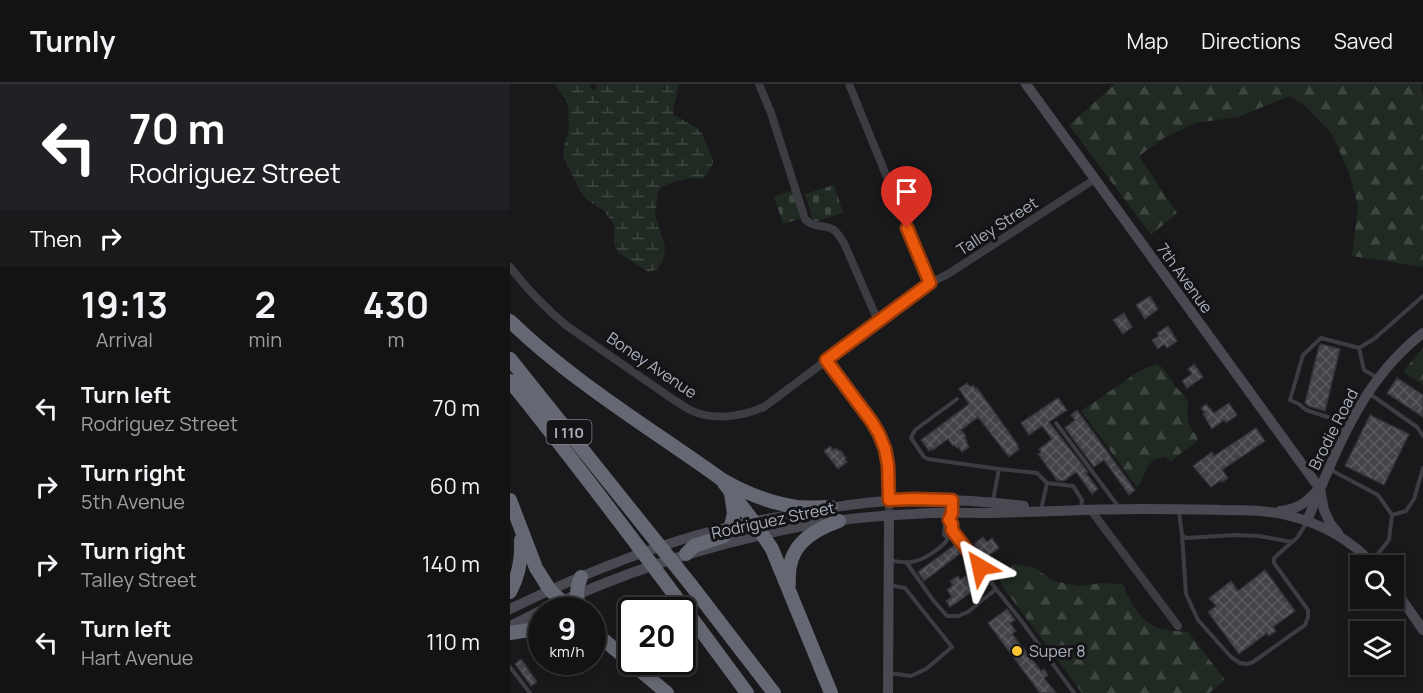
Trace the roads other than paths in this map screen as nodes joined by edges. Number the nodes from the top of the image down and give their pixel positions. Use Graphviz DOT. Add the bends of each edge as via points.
graph roads {
  1 [pos="759,84"];
  2 [pos="849,84"];
  3 [pos="1026,84"];
  4 [pos="1095,178"];
  5 [pos="510,267"];
  6 [pos="930,283"];
  7 [pos="1423,296"];
  8 [pos="510,321"];
  9 [pos="878,321"];
  10 [pos="1423,333"];
  11 [pos="1359,348"];
  12 [pos="510,359"];
  13 [pos="826,360"];
  14 [pos="1378,378"];
  15 [pos="510,381"];
  16 [pos="1368,393"];
  17 [pos="957,399"];
  18 [pos="1056,423"];
  19 [pos="1346,432"];
  20 [pos="1423,436"];
  21 [pos="1423,468"];
  22 [pos="999,469"];
  23 [pos="1329,469"];
  24 [pos="721,479"];
  25 [pos="1047,483"];
  26 [pos="1320,489"];
  27 [pos="731,493"];
  28 [pos="510,500"];
  29 [pos="889,500"];
  30 [pos="952,500"];
  31 [pos="831,507"];
  32 [pos="992,508"];
  33 [pos="1041,509"];
  34 [pos="1086,509"];
  35 [pos="1120,509"];
  36 [pos="1179,509"];
  37 [pos="1267,512"];
  38 [pos="1392,515"];
  39 [pos="890,516"];
  40 [pos="950,517"];
  41 [pos="839,521"];
  42 [pos="1307,521"];
  43 [pos="754,522"];
  44 [pos="731,526"];
  45 [pos="521,529"];
  46 [pos="952,530"];
  47 [pos="763,534"];
  48 [pos="1182,535"];
  49 [pos="1340,537"];
  50 [pos="948,538"];
  51 [pos="1292,542"];
  52 [pos="686,554"];
  53 [pos="1363,555"];
  54 [pos="1379,555"];
  55 [pos="889,561"];
  56 [pos="906,562"];
  57 [pos="581,577"];
  58 [pos="889,585"];
  59 [pos="996,589"];
  60 [pos="550,590"];
  61 [pos="510,592"];
  62 [pos="576,594"];
  63 [pos="791,595"];
  64 [pos="557,597"];
  65 [pos="574,597"];
  66 [pos="577,597"];
  67 [pos="1404,602"];
  68 [pos="510,609"];
  69 [pos="528,620"];
  70 [pos="510,626"];
  71 [pos="1178,626"];
  72 [pos="528,630"];
  73 [pos="1423,630"];
  74 [pos="510,633"];
  75 [pos="606,645"];
  76 [pos="510,668"];
  77 [pos="888,672"];
  78 [pos="530,693"];
  79 [pos="667,693"];
  80 [pos="747,693"];
  81 [pos="774,693"];
  82 [pos="831,693"];
  83 [pos="888,693"];
  84 [pos="1074,693"];
  1 -- 9 [label="street" via="806,219 840,236"];
  2 -- 6 [label="street"];
  3 -- 4 [label="main road, 7th Avenue"];
  4 -- 6 [label="street, Talley Street"];
  4 -- 26 [label="main road, 7th Avenue"];
  5 -- 13 [label="street, Boney Avenue" via="559,320 692,411 723,417 750,413 764,407"];
  6 -- 9 [label="street, Talley Street"];
  7 -- 11 [label="lane"];
  8 -- 24 [label="highway" via="602,396"];
  9 -- 13 [label="street, Talley Street"];
  10 -- 14 [label="main road, Brodie Road"];
  11 -- 14 [label="lane" via="1364,370"];
  11 -- 19 [label="lane" via="1321,338 1303,355 1290,400 1331,418"];
  12 -- 81 [label="highway, I 110"];
  13 -- 29 [label="street" via="879,434 888,465"];
  14 -- 16 [label="main road, Brodie Road"];
  15 -- 80 [label="highway, I 110"];
  16 -- 19 [label="main road, Brodie Road"];
  16 -- 20 [label="lane" via="1417,427"];
  17 -- 22 [label="lane" via="915,430 911,438 928,459"];
  18 -- 35 [label="lane"];
  19 -- 23 [label="main road, Brodie Road"];
  21 -- 38 [label="lane" via="1414,500 1406,512"];
  22 -- 25 [label="lane" via="1037,473"];
  22 -- 32 [label="lane"];
  23 -- 26 [label="main road, Brodie Road"];
  23 -- 38 [label="lane" via="1378,495"];
  24 -- 27 [label="highway"];
  24 -- 31 [label="highway" via="775,502"];
  25 -- 33 [label="lane"];
  25 -- 34 [label="lane" via="1072,486"];
  26 -- 37 [label="main road" via="1295,509"];
  26 -- 42 [label="main road, Brodie Road"];
  26 -- 49 [label="main road" via="1324,510"];
  27 -- 43 [label="highway"];
  27 -- 44 [label="highway"];
  28 -- 45 [label="highway"];
  29 -- 30 [label="main road, Rodriguez Street"];
  29 -- 31 [label="main road, Rodriguez Street"];
  29 -- 39 [label="street"];
  30 -- 32 [label="main road, Rodriguez Street"];
  30 -- 40 [label="lane"];
  31 -- 43 [label="main road, Rodriguez Street"];
  32 -- 33 [label="main road, Rodriguez Street"];
  32 -- 40 [label="main road, Rodriguez Street"];
  33 -- 34 [label="main road, Rodriguez Street"];
  34 -- 35 [label="main road, Rodriguez Street"];
  34 -- 71 [label="street"];
  35 -- 36 [label="main road, Rodriguez Street"];
  36 -- 37 [label="main road, Rodriguez Street"];
  36 -- 48 [label="lane"];
  37 -- 42 [label="main road, Rodriguez Street"];
  38 -- 54 [label="lane" via="1389,540"];
  39 -- 40 [label="main road, Rodriguez Street"];
  39 -- 41 [label="main road, Rodriguez Street"];
  39 -- 55 [label="main road"];
  40 -- 46 [label="lane"];
  40 -- 50 [label="lane" via="945,523 944,535"];
  41 -- 47 [label="main road, Rodriguez Street"];
  41 -- 63 [label="highway" via="808,535 800,544 789,564"];
  42 -- 49 [label="main road, Rodriguez Street"];
  42 -- 51 [label="lane"];
  43 -- 44 [label="main road, Rodriguez Street"];
  43 -- 47 [label="highway"];
  44 -- 52 [label="highway" via="724,536 694,546"];
  44 -- 57 [label="main road, Rodriguez Street" via="657,547"];
  45 -- 60 [label="highway" via="536,568"];
  45 -- 61 [label="highway" via="522,554"];
  46 -- 50 [label="lane"];
  46 -- 59 [label="lane"];
  47 -- 52 [label="main road, Rodriguez Street"];
  47 -- 63 [label="highway"];
  48 -- 51 [label="lane" via="1259,536"];
  48 -- 51 [label="lane" via="1186,594 1198,620 1231,657 1247,664 1305,625 1308,617 1308,610 1274,563 1276,555"];
  49 -- 53 [label="main road"];
  50 -- 56 [label="lane" via="920,560"];
  52 -- 62 [label="main road, Rodriguez Street"];
  55 -- 56 [label="lane"];
  55 -- 58 [label="main road"];
  56 -- 59 [label="lane" via="947,616 968,612"];
  57 -- 60 [label="main road, Rodriguez Street"];
  57 -- 62 [label="highway"];
  58 -- 77 [label="main road"];
  58 -- 77 [label="lane" via="905,588 952,647 911,676"];
  59 -- 84 [label="lane"];
  60 -- 64 [label="highway"];
  60 -- 68 [label="main road, Rodriguez Street"];
  62 -- 65 [label="main road, Rodriguez Street"];
  62 -- 66 [label="highway"];
  63 -- 82 [label="highway"];
  67 -- 73 [label="main road"];
  69 -- 70 [label="main road, Rodriguez Street"];
  72 -- 74 [label="highway"];
  75 -- 79 [label="highway"];
  76 -- 78 [label="lane"];
  77 -- 83 [label="main road"];
}
